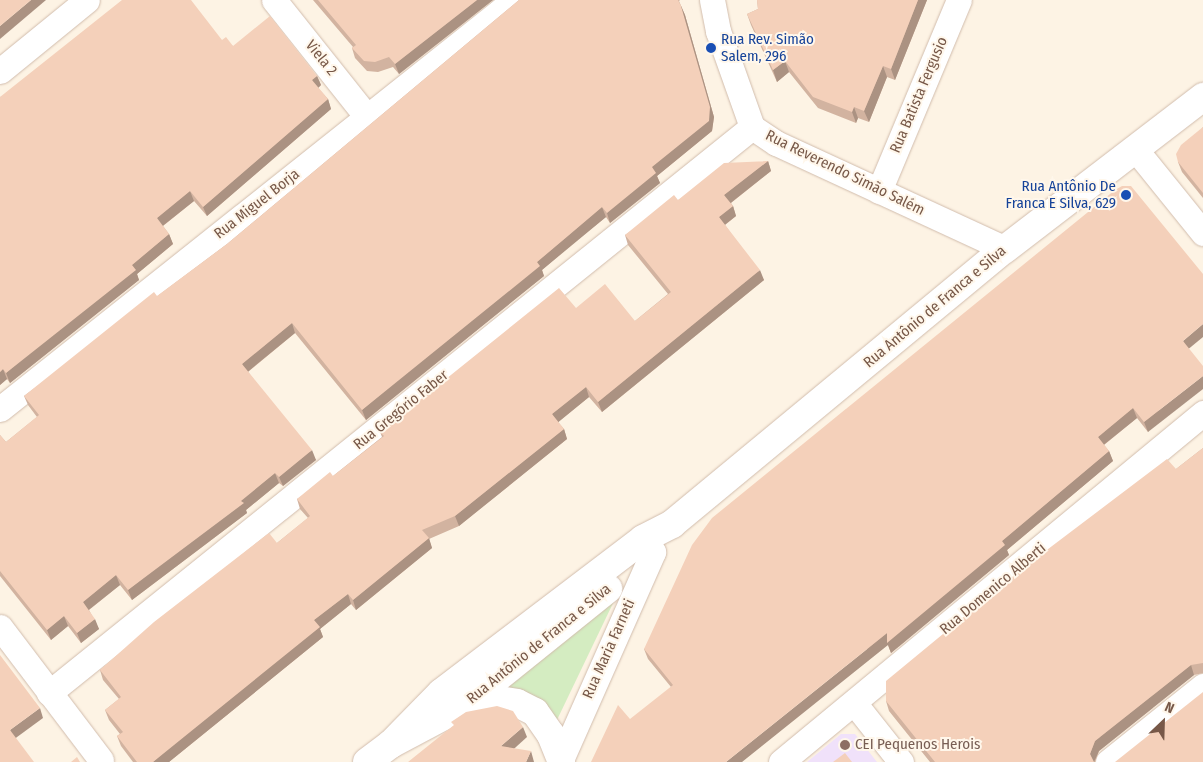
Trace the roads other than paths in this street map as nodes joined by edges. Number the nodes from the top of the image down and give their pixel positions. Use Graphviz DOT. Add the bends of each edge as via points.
graph roads {
  1 [pos="87,0"];
  2 [pos="274,0"];
  3 [pos="514,0"];
  4 [pos="712,0"];
  5 [pos="959,0"];
  6 [pos="0,71"];
  7 [pos="1203,97"];
  8 [pos="367,117"];
  9 [pos="752,127"];
  10 [pos="1136,150"];
  11 [pos="879,191"];
  12 [pos="1203,233"];
  13 [pos="1005,249"];
  14 [pos="0,408"];
  15 [pos="1203,413"];
  16 [pos="648,545"];
  17 [pos="0,628"];
  18 [pos="1203,686"];
  19 [pos="50,693"];
  20 [pos="855,704"];
  21 [pos="461,707"];
  22 [pos="391,744"];
  23 [pos="101,760"];
  24 [pos="560,761"];
  25 [pos="367,762"];
  26 [pos="781,762"];
  27 [pos="901,762"];
  28 [pos="1108,762"];
  1 -- 6 [label="street"];
  2 -- 8 [label="street, Viela 2"];
  3 -- 8 [label="street, Rua Miguel Borja"];
  4 -- 9 [label="street, Rua Reverendo Simão Salém" via="718,31"];
  5 -- 11 [label="street, Rua Batista Fergusio"];
  7 -- 10 [label="main road, Rua Antônio de Franca e Silva"];
  8 -- 14 [label="street, Rua Miguel Borja"];
  9 -- 11 [label="street, Rua Reverendo Simão Salém" via="776,143"];
  9 -- 19 [label="street, Rua Gregório Faber"];
  10 -- 12 [label="street"];
  10 -- 13 [label="main road, Rua Antônio de Franca e Silva"];
  11 -- 13 [label="street, Rua Reverendo Simão Salém"];
  13 -- 16 [label="main road, Rua Antônio de Franca e Silva"];
  15 -- 20 [label="street, Rua Domenico Alberti"];
  16 -- 21 [label="main road, Rua Antônio de Franca e Silva"];
  16 -- 22 [label="main road, Rua Antônio de Franca e Silva" via="441,693"];
  16 -- 24 [label="street, Rua Maria Farneti"];
  17 -- 19 [label="street"];
  18 -- 28 [label="street"];
  19 -- 23 [label="street"];
  20 -- 26 [label="street, Rua Domenico Alberti"];
  20 -- 27 [label="street"];
  21 -- 22 [label="main road, Rua Antônio de Franca e Silva"];
  21 -- 24 [label="main road" via="493,699 517,703 536,712 551,735"];
  22 -- 25 [label="main road, Rua Antônio de Franca e Silva"];
}
